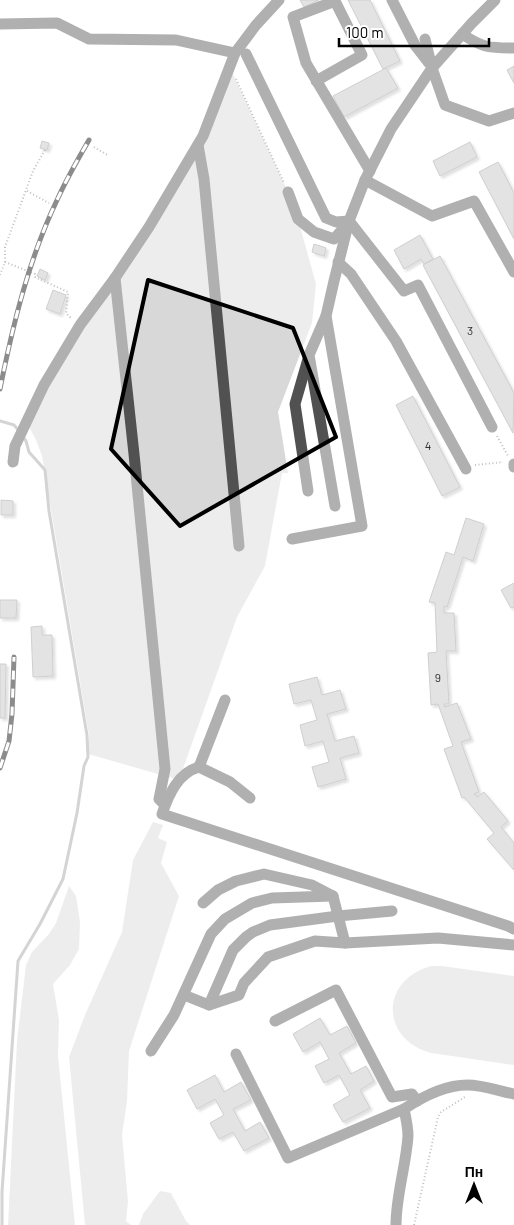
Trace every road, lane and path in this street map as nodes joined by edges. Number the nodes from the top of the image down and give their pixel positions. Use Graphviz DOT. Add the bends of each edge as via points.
graph roads {
  1 [pos="279,0"];
  2 [pos="392,0"];
  3 [pos="490,2"];
  4 [pos="0,24"];
  5 [pos="462,34"];
  6 [pos="424,39"];
  7 [pos="514,48"];
  8 [pos="240,54"];
  9 [pos="432,68"];
  10 [pos="233,74"];
  11 [pos="316,81"];
  12 [pos="514,113"];
  13 [pos="198,145"];
  14 [pos="94,147"];
  15 [pos="45,150"];
  16 [pos="110,156"];
  17 [pos="367,176"];
  18 [pos="26,191"];
  19 [pos="288,192"];
  20 [pos="49,204"];
  21 [pos="349,221"];
  22 [pos="4,262"];
  23 [pos="338,262"];
  24 [pos="514,272"];
  25 [pos="0,275"];
  26 [pos="115,278"];
  27 [pos="326,316"];
  28 [pos="80,325"];
  29 [pos="309,354"];
  30 [pos="492,427"];
  31 [pos="12,462"];
  32 [pos="466,469"];
  33 [pos="308,491"];
  34 [pos="335,506"];
  35 [pos="292,540"];
  36 [pos="239,546"];
  37 [pos="225,700"];
  38 [pos="199,767"];
  39 [pos="250,798"];
  40 [pos="165,805"];
  41 [pos="333,896"];
  42 [pos="203,903"];
  43 [pos="392,911"];
  44 [pos="338,916"];
  45 [pos="514,929"];
  46 [pos="345,944"];
  47 [pos="514,944"];
  48 [pos="184,995"];
  49 [pos="209,1005"];
  50 [pos="274,1021"];
  51 [pos="151,1051"];
  52 [pos="236,1054"];
  53 [pos="514,1094"];
  54 [pos="465,1097"];
  55 [pos="417,1101"];
  56 [pos="404,1109"];
  57 [pos="396,1225"];
  58 [pos="414,1225"];
  1 -- 8 [label="street" via="256,25"];
  2 -- 9 [label="street" via="415,45"];
  3 -- 5 [label="street"];
  4 -- 8 [label="street" via="57,23 89,39 176,40"];
  5 -- 7 [label="street" via="478,45"];
  5 -- 9 [label="street"];
  6 -- 9 [label="street"];
  8 -- 13 [label="street"];
  8 -- 21 [label="street" via="326,218 336,222"];
  9 -- 12 [label="street" via="445,105 489,122"];
  9 -- 17 [label="street" via="391,129"];
  10 -- 19 [label="path"];
  11 -- 11 [label="street" via="306,63 292,17 335,1 362,55"];
  11 -- 17 [label="street"];
  13 -- 26 [label="street"];
  13 -- 36 [label="street" via="204,179"];
  14 -- 16 [label="path"];
  15 -- 18 [label="path"];
  17 -- 21 [label="street"];
  17 -- 24 [label="street" via="432,216 474,202"];
  18 -- 20 [label="path"];
  18 -- 22 [label="path" via="5,247"];
  19 -- 21 [label="street" via="298,220 314,232 334,239"];
  21 -- 23 [label="street"];
  21 -- 30 [label="street" via="404,291 418,285"];
  22 -- 25 [label="path"];
  22 -- 28 [label="path" via="68,292 66,313"];
  23 -- 27 [label="street"];
  23 -- 32 [label="street" via="351,274 396,340"];
  26 -- 28 [label="street"];
  26 -- 40 [label="street" via="165,769 159,799"];
  27 -- 29 [label="street"];
  27 -- 35 [label="street" via="362,526"];
  28 -- 31 [label="street" via="26,421"];
  29 -- 33 [label="street" via="295,404"];
  29 -- 34 [label="street"];
  30 -- 32 [label="path" via="511,461 478,464"];
  37 -- 38 [label="street"];
  38 -- 39 [label="street" via="230,782"];
  38 -- 40 [label="street" via="190,769 171,789"];
  40 -- 45 [label="street" via="162,814"];
  41 -- 42 [label="street" via="312,885 264,874 236,881"];
  41 -- 44 [label="street"];
  41 -- 48 [label="street" via="272,898 234,912 211,934"];
  43 -- 44 [label="street"];
  44 -- 46 [label="street"];
  44 -- 49 [label="street" via="270,925 246,937 233,950"];
  46 -- 47 [label="street" via="438,938"];
  46 -- 49 [label="street" via="314,941 268,958 244,982 239,995"];
  48 -- 49 [label="street"];
  48 -- 51 [label="street"];
  50 -- 55 [label="street" via="336,990 392,1097 412,1094"];
  52 -- 56 [label="street" via="288,1158"];
  53 -- 55 [label="street" via="468,1085 454,1086"];
  54 -- 58 [label="path" via="438,1117"];
  55 -- 56 [label="street"];
  56 -- 57 [label="street" via="408,1135 398,1191"];
}
